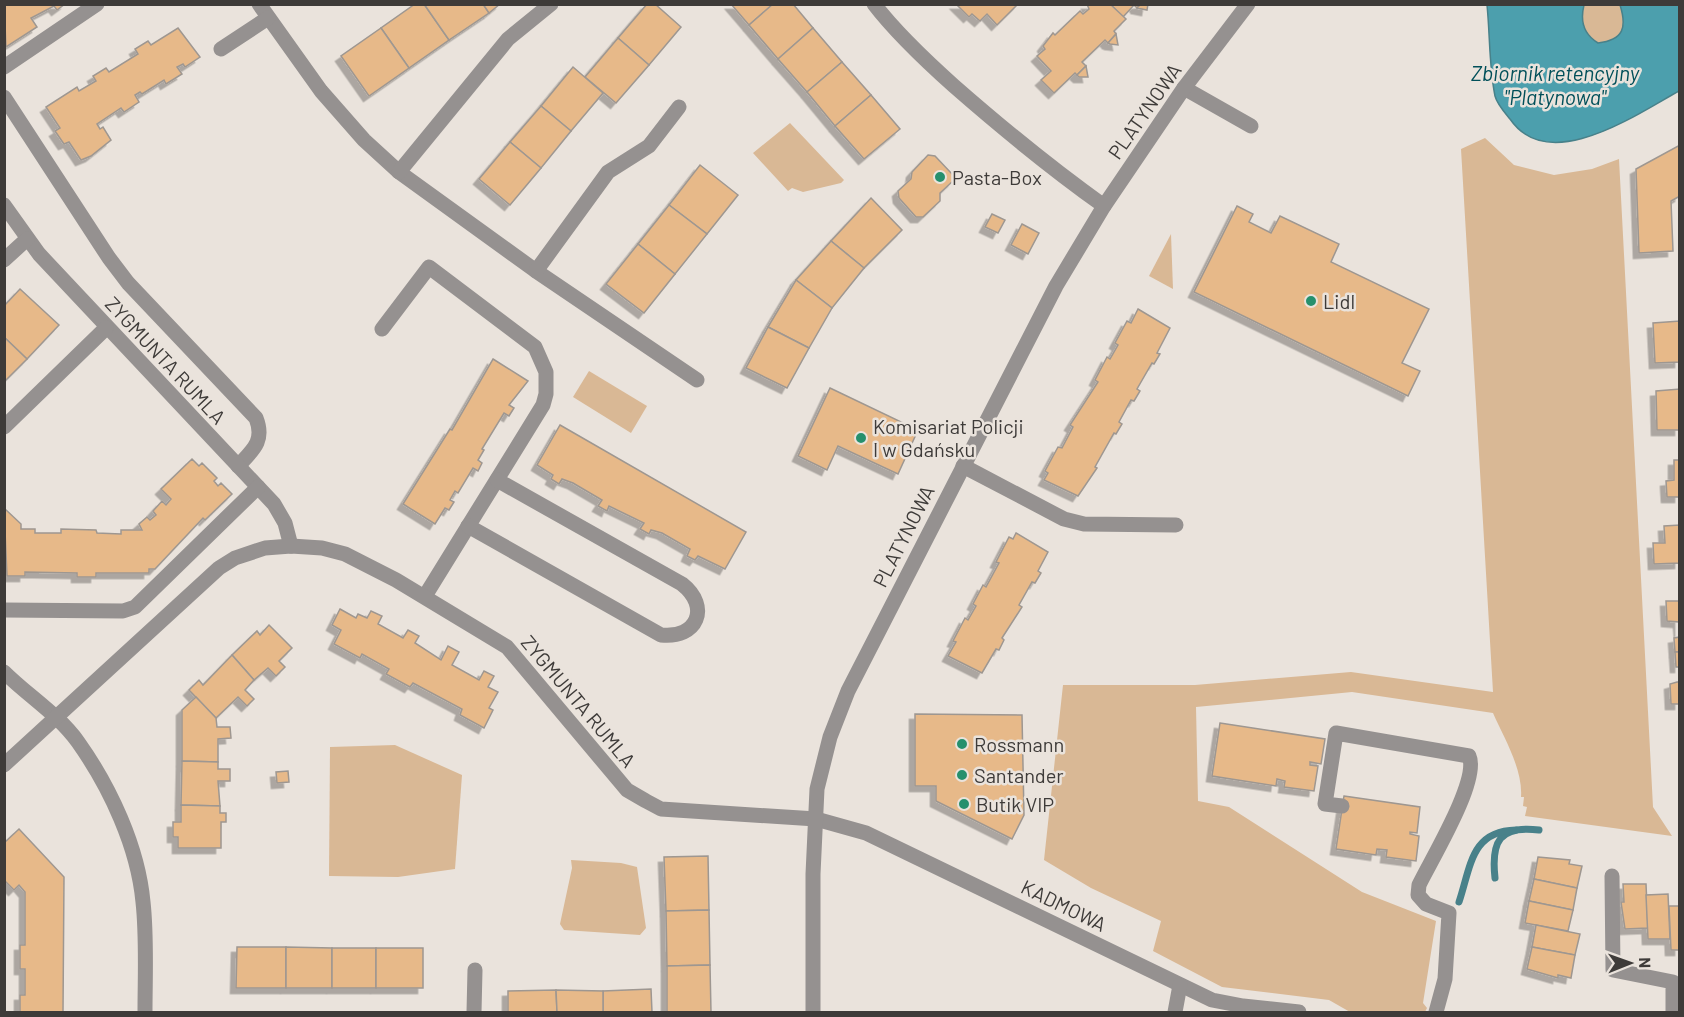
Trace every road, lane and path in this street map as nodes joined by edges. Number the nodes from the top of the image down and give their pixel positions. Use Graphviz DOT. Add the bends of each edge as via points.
graph roads {
  1 [pos="97,4"];
  2 [pos="259,4"];
  3 [pos="551,4"];
  4 [pos="874,4"];
  5 [pos="1248,4"];
  6 [pos="268,18"];
  7 [pos="221,49"];
  8 [pos="4,67"];
  9 [pos="1184,88"];
  10 [pos="4,97"];
  11 [pos="679,107"];
  12 [pos="1251,126"];
  13 [pos="399,172"];
  14 [pos="4,206"];
  15 [pos="1104,206"];
  16 [pos="27,239"];
  17 [pos="4,260"];
  18 [pos="536,271"];
  19 [pos="106,328"];
  20 [pos="382,329"];
  21 [pos="697,381"];
  22 [pos="4,427"];
  23 [pos="238,466"];
  24 [pos="963,466"];
  25 [pos="496,480"];
  26 [pos="258,487"];
  27 [pos="1176,525"];
  28 [pos="468,526"];
  29 [pos="291,546"];
  30 [pos="424,596"];
  31 [pos="4,610"];
  32 [pos="4,672"];
  33 [pos="54,717"];
  34 [pos="4,765"];
  35 [pos="1342,806"];
  36 [pos="816,819"];
  37 [pos="1612,876"];
  38 [pos="475,970"];
  39 [pos="1180,986"];
  40 [pos="145,1012"];
  41 [pos="474,1012"];
  42 [pos="813,1012"];
  43 [pos="1175,1012"];
  44 [pos="1299,1012"];
  45 [pos="1436,1012"];
  46 [pos="1673,1012"];
  1 -- 8 [label="street"];
  2 -- 6 [label="street"];
  3 -- 13 [label="street" via="508,39"];
  4 -- 15 [label="street" via="969,99 1047,165"];
  5 -- 9 [label="street, PLATYNOWA"];
  6 -- 7 [label="street"];
  6 -- 13 [label="street" via="303,70 364,140"];
  9 -- 12 [label="street"];
  9 -- 15 [label="street, PLATYNOWA"];
  10 -- 23 [label="street" via="116,266 256,418 261,430 257,446"];
  11 -- 18 [label="street" via="649,146 608,172"];
  13 -- 18 [label="street"];
  14 -- 16 [label="street, ZYGMUNTA RUMLA"];
  15 -- 24 [label="street, PLATYNOWA" via="1056,286"];
  16 -- 17 [label="street"];
  16 -- 19 [label="street, ZYGMUNTA RUMLA"];
  18 -- 21 [label="street"];
  19 -- 22 [label="street"];
  19 -- 23 [label="street, ZYGMUNTA RUMLA"];
  20 -- 25 [label="street" via="429,267 535,347 546,372 543,405"];
  23 -- 26 [label="street, ZYGMUNTA RUMLA"];
  24 -- 27 [label="street" via="1064,519 1084,524"];
  24 -- 36 [label="street, PLATYNOWA" via="848,691 822,764"];
  25 -- 28 [label="street"];
  25 -- 28 [label="street" via="682,584 693,593 698,606 696,620 688,631 675,637 661,635"];
  26 -- 29 [label="street, ZYGMUNTA RUMLA" via="285,523"];
  26 -- 31 [label="street" via="135,607 123,611"];
  28 -- 30 [label="street"];
  29 -- 30 [label="street, ZYGMUNTA RUMLA" via="345,554"];
  29 -- 33 [label="street, ZYGMUNTA RUMLA" via="235,558 219,568"];
  30 -- 36 [label="street, ZYGMUNTA RUMLA" via="507,647 627,790 646,801 661,809"];
  32 -- 33 [label="street"];
  33 -- 34 [label="street, ZYGMUNTA RUMLA"];
  33 -- 40 [label="street" via="77,740 100,778 136,865 143,903"];
  35 -- 45 [label="street" via="1325,804 1336,733 1461,754 1471,760 1461,801 1419,885 1418,895 1426,904 1449,913 1445,979"];
  36 -- 39 [label="street, KADMOWA" via="866,833"];
  36 -- 42 [label="street, PLATYNOWA"];
  37 -- 46 [label="street" via="1612,970 1673,982"];
  38 -- 41 [label="street"];
  39 -- 43 [label="street"];
  39 -- 44 [label="street, KADMOWA" via="1212,1000"];
}
